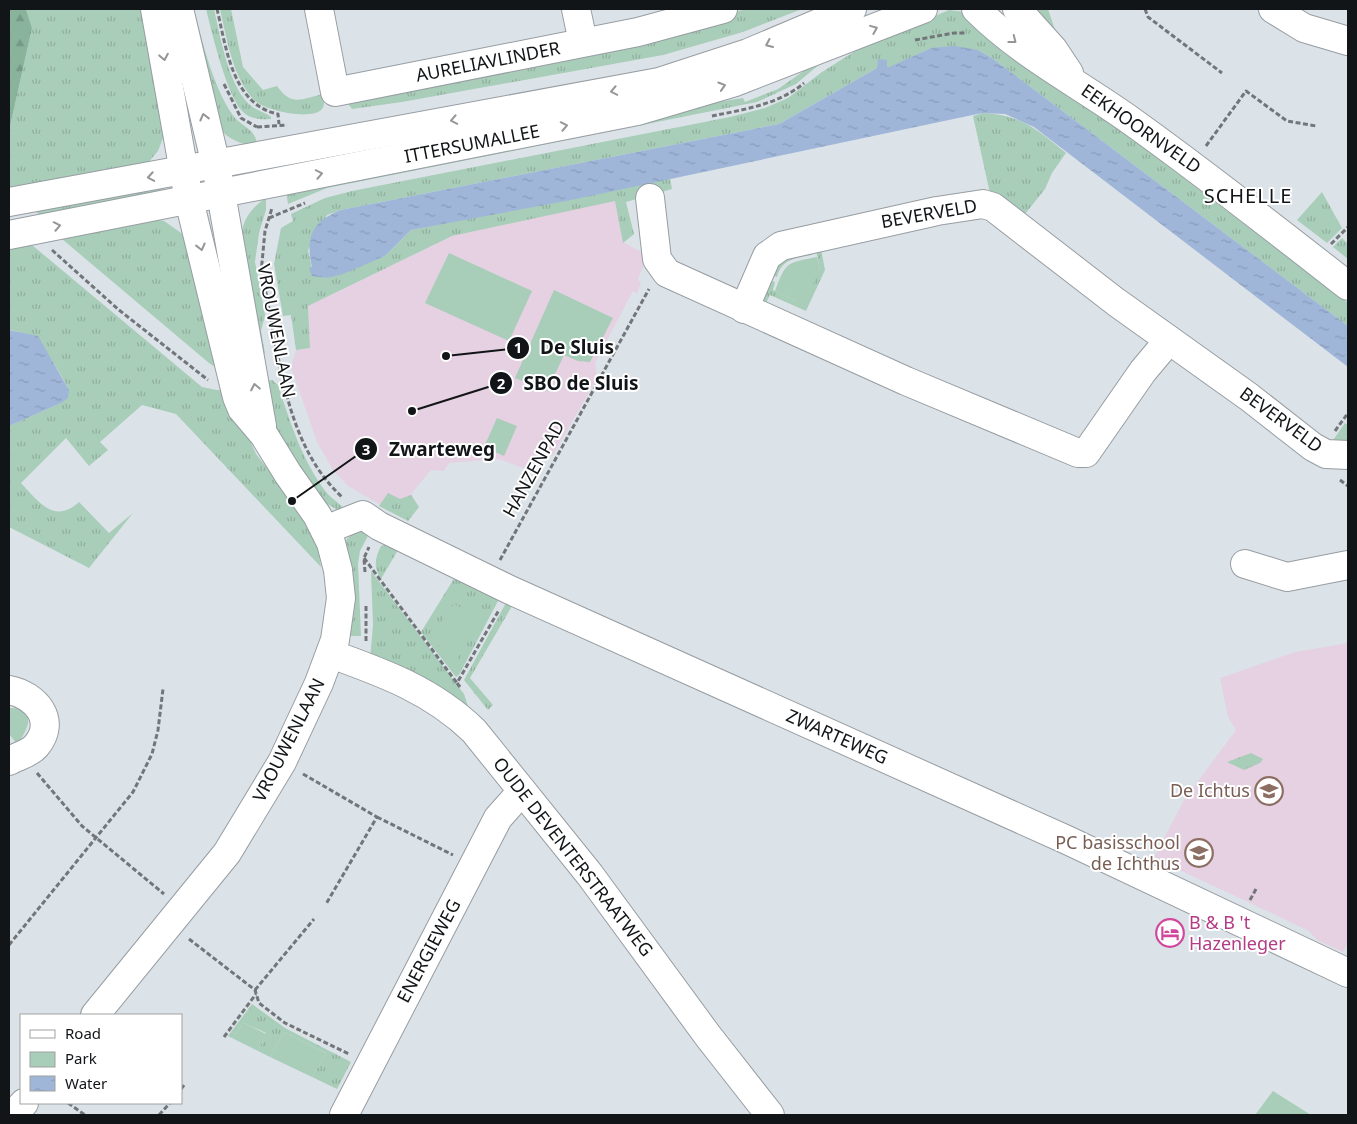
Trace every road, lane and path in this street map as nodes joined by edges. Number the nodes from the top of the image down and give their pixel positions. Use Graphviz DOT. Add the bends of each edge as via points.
graph roads {
  1 [pos="155,9"];
  2 [pos="179,9"];
  3 [pos="217,9"];
  4 [pos="319,9"];
  5 [pos="576,9"];
  6 [pos="723,9"];
  7 [pos="852,9"];
  8 [pos="923,9"];
  9 [pos="976,9"];
  10 [pos="1017,9"];
  11 [pos="1145,9"];
  12 [pos="1273,9"];
  13 [pos="1006,35"];
  14 [pos="910,41"];
  15 [pos="1348,41"];
  16 [pos="583,42"];
  17 [pos="1222,73"];
  18 [pos="222,80"];
  19 [pos="1075,82"];
  20 [pos="279,124"];
  21 [pos="1316,126"];
  22 [pos="266,156"];
  23 [pos="216,165"];
  24 [pos="1193,165"];
  25 [pos="184,171"];
  26 [pos="271,183"];
  27 [pos="222,194"];
  28 [pos="650,198"];
  29 [pos="189,200"];
  30 [pos="9,202"];
  31 [pos="9,235"];
  32 [pos="46,246"];
  33 [pos="661,266"];
  34 [pos="1348,286"];
  35 [pos="744,309"];
  36 [pos="1169,340"];
  37 [pos="280,370"];
  38 [pos="243,377"];
  39 [pos="1348,455"];
  40 [pos="363,515"];
  41 [pos="325,530"];
  42 [pos="364,558"];
  43 [pos="1245,564"];
  44 [pos="1348,565"];
  45 [pos="500,585"];
  46 [pos="331,654"];
  47 [pos="457,683"];
  48 [pos="163,689"];
  49 [pos="9,690"];
  50 [pos="466,694"];
  51 [pos="15,758"];
  52 [pos="282,762"];
  53 [pos="522,791"];
  54 [pos="377,817"];
  55 [pos="96,838"];
  56 [pos="474,865"];
  57 [pos="326,904"];
  58 [pos="176,916"];
  59 [pos="314,919"];
  60 [pos="9,945"];
  61 [pos="1348,973"];
  62 [pos="256,992"];
  63 [pos="96,1014"];
  64 [pos="224,1037"];
  65 [pos="370,1064"];
  66 [pos="185,1084"];
  67 [pos="182,1088"];
  68 [pos="23,1104"];
  69 [pos="69,1104"];
  70 [pos="169,1104"];
  71 [pos="13,1115"];
  72 [pos="85,1115"];
  73 [pos="159,1115"];
  74 [pos="344,1115"];
  75 [pos="770,1115"];
  1 -- 25 [label="street, VROUWENLAAN, one-way"];
  23 -- 2 [label="street, VROUWENLAAN, one-way"];
  3 -- 20 [label="path" via="228,57 241,87 258,106 278,114"];
  4 -- 16 [label="street, AURELIAVLINDER" via="335,92"];
  5 -- 16 [label="street"];
  6 -- 16 [label="street, AURELIAVLINDER" via="638,32"];
  7 -- 22 [label="street, ITTERSUMALLEE, one-way" via="748,53 659,82"];
  26 -- 8 [label="street, ITTERSUMALLEE, one-way" via="637,111 735,82"];
  9 -- 13 [label="street, EEKHOORNVELD"];
  10 -- 19 [label="street, EEKHOORNVELD" via="1053,49"];
  11 -- 17 [label="path" via="1148,17"];
  12 -- 15 [label="street" via="1304,28"];
  13 -- 14 [label="path" via="954,33"];
  13 -- 19 [label="street, EEKHOORNVELD, one-way"];
  18 -- 22 [label="path" via="238,114 261,133"];
  19 -- 24 [label="street, EEKHOORNVELD"];
  21 -- 24 [label="path" via="1286,121 1246,91"];
  22 -- 23 [label="street, ITTERSUMALLEE"];
  23 -- 25 [label="street, ITTERSUMALLEE"];
  23 -- 27 [label="street, VROUWENLAAN"];
  24 -- 34 [label="street, EEKHOORNVELD"];
  25 -- 29 [label="street, VROUWENLAAN"];
  25 -- 30 [label="street, ITTERSUMALLEE, one-way"];
  26 -- 27 [label="street, ITTERSUMALLEE"];
  26 -- 37 [label="path, VROUWENLAAN" via="274,199 261,252 262,274"];
  27 -- 29 [label="street, ITTERSUMALLEE"];
  27 -- 38 [label="street, VROUWENLAAN"];
  28 -- 33 [label="street" via="657,259"];
  31 -- 29 [label="street, ITTERSUMALLEE, one-way"];
  29 -- 38 [label="street, VROUWENLAAN, one-way"];
  32 -- 38 [label="path" via="202,377 216,382"];
  33 -- 35 [label="street" via="667,272"];
  33 -- 45 [label="path, HANZENPAD"];
  35 -- 36 [label="street, BEVERVELD" via="767,256 781,246 983,204 993,207"];
  35 -- 36 [label="street" via="1078,454 1086,453 1143,371"];
  36 -- 39 [label="street, BEVERVELD" via="1312,447 1326,454"];
  37 -- 38 [label="path"];
  37 -- 40 [label="path, VROUWENLAAN" via="292,414 320,472 330,486"];
  38 -- 41 [label="street, VROUWENLAAN" via="264,434"];
  40 -- 41 [label="street"];
  40 -- 45 [label="street, ZWARTEWEG" via="379,526"];
  41 -- 46 [label="street, VROUWENLAAN" via="335,556 341,598"];
  42 -- 47 [label="path"];
  43 -- 44 [label="street" via="1287,577"];
  45 -- 47 [label="path, HANZENPAD"];
  45 -- 61 [label="street, ZWARTEWEG" via="1067,840"];
  46 -- 52 [label="street, VROUWENLAAN"];
  46 -- 53 [label="street, OUDE DEVENTERSTRAATWEG" via="394,678 453,711 474,731"];
  47 -- 50 [label="path"];
  48 -- 55 [label="path" via="158,730 143,774 133,792"];
  49 -- 51 [label="street" via="30,696 44,720 36,746"];
  51 -- 55 [label="path"];
  52 -- 54 [label="path"];
  52 -- 58 [label="street, VROUWENLAAN" via="227,853"];
  53 -- 56 [label="street, ENERGIEWEG" via="498,818"];
  53 -- 75 [label="street, OUDE DEVENTERSTRAATWEG" via="590,875"];
  54 -- 56 [label="path"];
  54 -- 57 [label="path"];
  55 -- 58 [label="path"];
  55 -- 60 [label="path"];
  56 -- 65 [label="street, ENERGIEWEG"];
  58 -- 62 [label="path"];
  58 -- 63 [label="street, VROUWENLAAN"];
  59 -- 62 [label="path"];
  62 -- 64 [label="path"];
  62 -- 65 [label="path" via="259,1003 285,1024"];
  65 -- 74 [label="street, ENERGIEWEG"];
  66 -- 67 [label="path"];
  68 -- 71 [label="street"];
  69 -- 72 [label="path"];
  70 -- 73 [label="path"];
}
